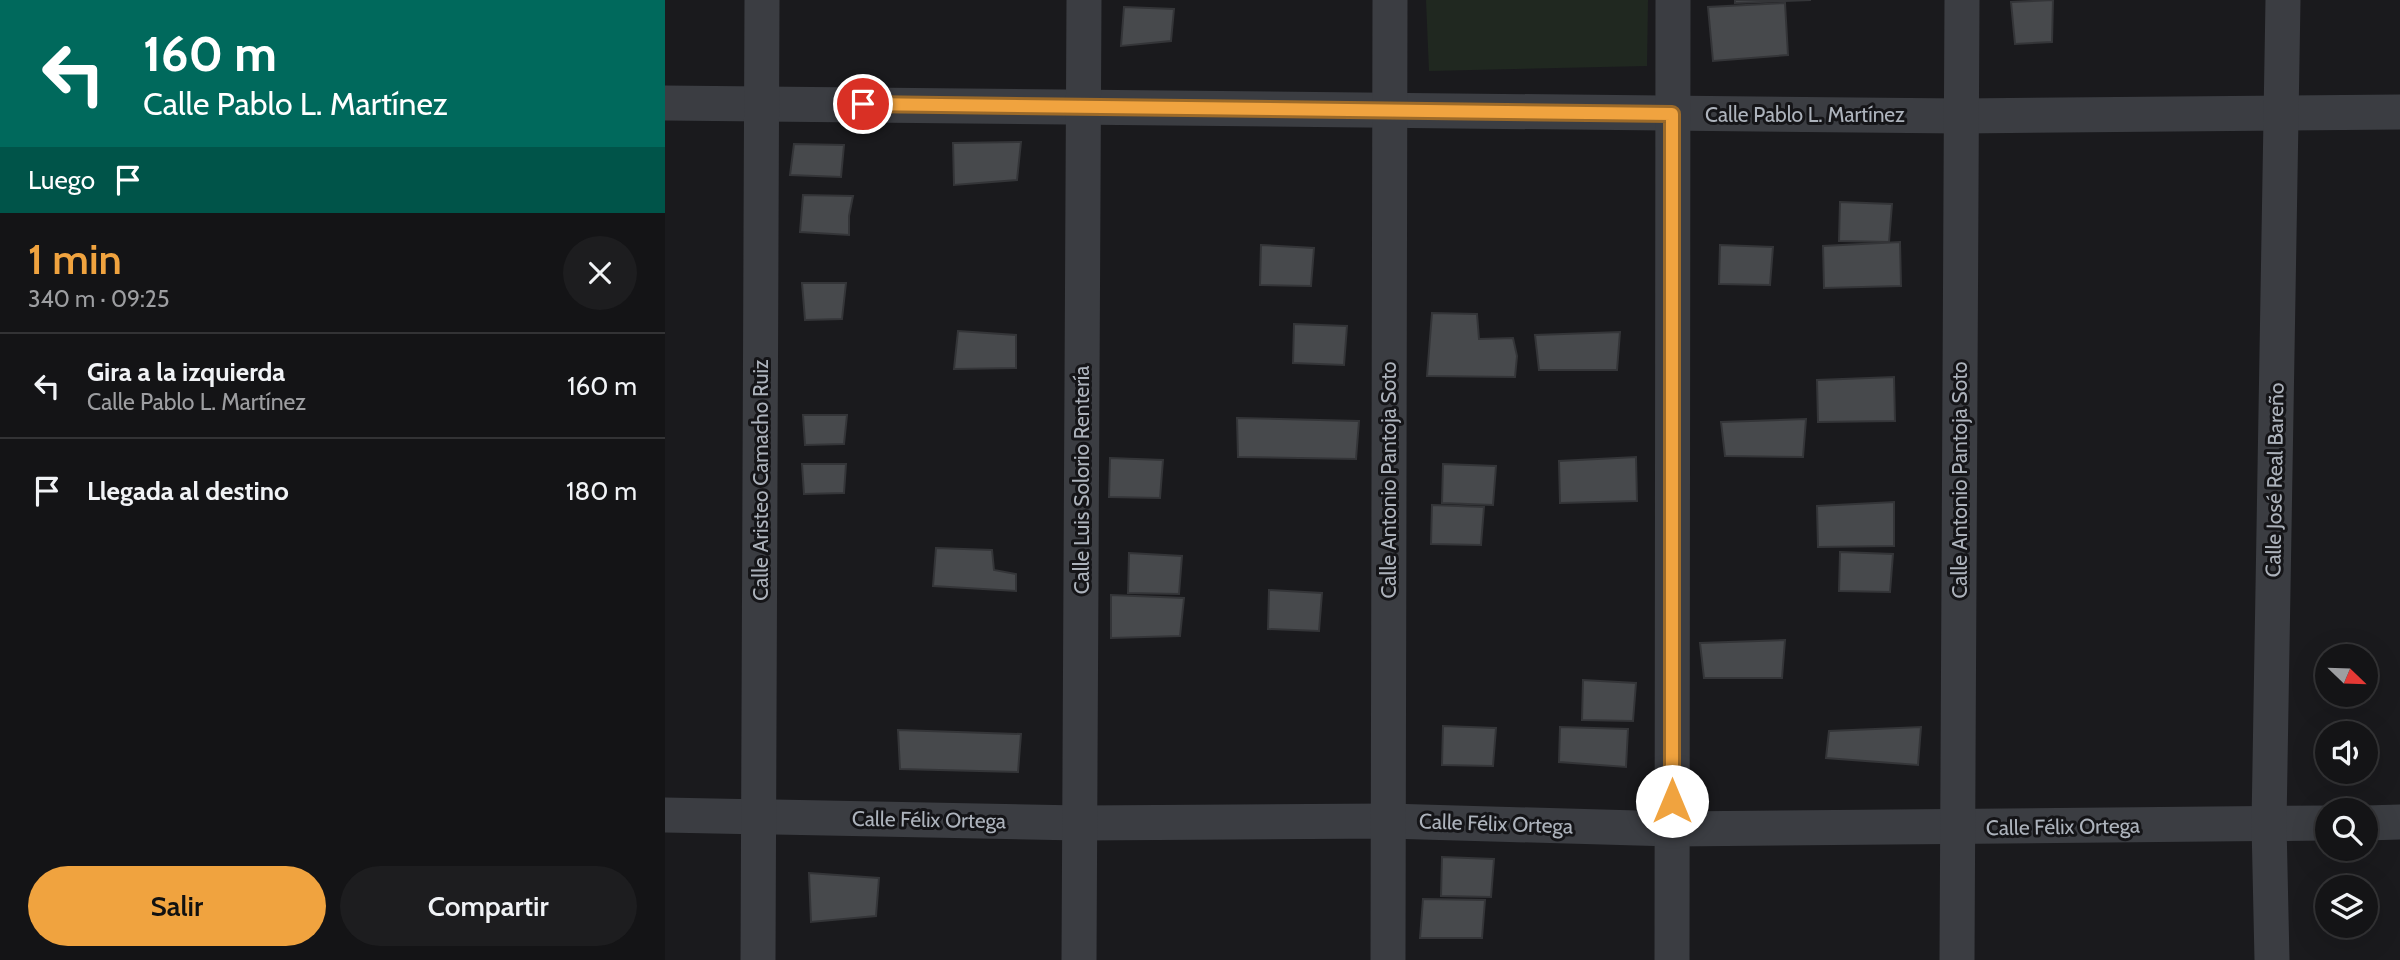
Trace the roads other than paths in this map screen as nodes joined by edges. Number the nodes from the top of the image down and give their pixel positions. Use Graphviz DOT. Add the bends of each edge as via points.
graph roads {
  1 [pos="762,0"];
  2 [pos="1084,0"];
  3 [pos="1390,0"];
  4 [pos="1673,0"];
  5 [pos="1962,0"];
  6 [pos="2283,0"];
  7 [pos="665,103"];
  8 [pos="762,104"];
  9 [pos="1084,106"];
  10 [pos="1390,110"];
  11 [pos="2280,112"];
  12 [pos="2400,113"];
  13 [pos="1672,114"];
  14 [pos="1961,116"];
  15 [pos="665,815"];
  16 [pos="759,816"];
  17 [pos="1388,821"];
  18 [pos="2400,822"];
  19 [pos="1080,823"];
  20 [pos="2315,823"];
  21 [pos="2378,823"];
  22 [pos="2269,824"];
  23 [pos="1958,828"];
  24 [pos="1672,829"];
  25 [pos="758,960"];
  26 [pos="1079,960"];
  27 [pos="1388,960"];
  28 [pos="1672,960"];
  29 [pos="1957,960"];
  30 [pos="2272,960"];
  1 -- 8 [label="street, Calle Aristeo Camacho Ruiz"];
  2 -- 9 [label="street, Calle Luis Solorio Rentería"];
  3 -- 10 [label="street, Calle Antonio Pantoja Soto"];
  4 -- 13 [label="street"];
  5 -- 14 [label="street, Calle Antonio Pantoja Soto"];
  6 -- 11 [label="street, Calle José Real Bareño"];
  7 -- 8 [label="street, Calle Pablo L. Martínez"];
  8 -- 9 [label="street, Calle Pablo L. Martínez"];
  8 -- 16 [label="street, Calle Aristeo Camacho Ruiz"];
  9 -- 10 [label="street, Calle Pablo L. Martínez"];
  9 -- 19 [label="street, Calle Luis Solorio Rentería"];
  10 -- 13 [label="street, Calle Pablo L. Martínez"];
  10 -- 17 [label="street, Calle Antonio Pantoja Soto"];
  11 -- 12 [label="street, Calle Pablo L. Martínez"];
  11 -- 14 [label="street, Calle Pablo L. Martínez"];
  11 -- 22 [label="street, Calle José Real Bareño"];
  13 -- 14 [label="street, Calle Pablo L. Martínez"];
  13 -- 24 [label="street"];
  14 -- 23 [label="street, Calle Antonio Pantoja Soto"];
  15 -- 16 [label="street, Calle Félix Ortega"];
  16 -- 19 [label="street, Calle Félix Ortega"];
  16 -- 25 [label="street, Calle Aristeo Camacho Ruiz"];
  17 -- 19 [label="street, Calle Félix Ortega"];
  17 -- 24 [label="street, Calle Félix Ortega"];
  17 -- 27 [label="street, Calle Antonio Pantoja Soto"];
  18 -- 21 [label="street"];
  19 -- 26 [label="street, Calle Luis Solorio Rentería"];
  20 -- 22 [label="street, Calle Félix Ortega"];
  22 -- 23 [label="street, Calle Félix Ortega"];
  22 -- 30 [label="street, Calle José Real Bareño"];
  23 -- 24 [label="street, Calle Félix Ortega"];
  23 -- 29 [label="street, Calle Antonio Pantoja Soto"];
  24 -- 28 [label="street"];
}
